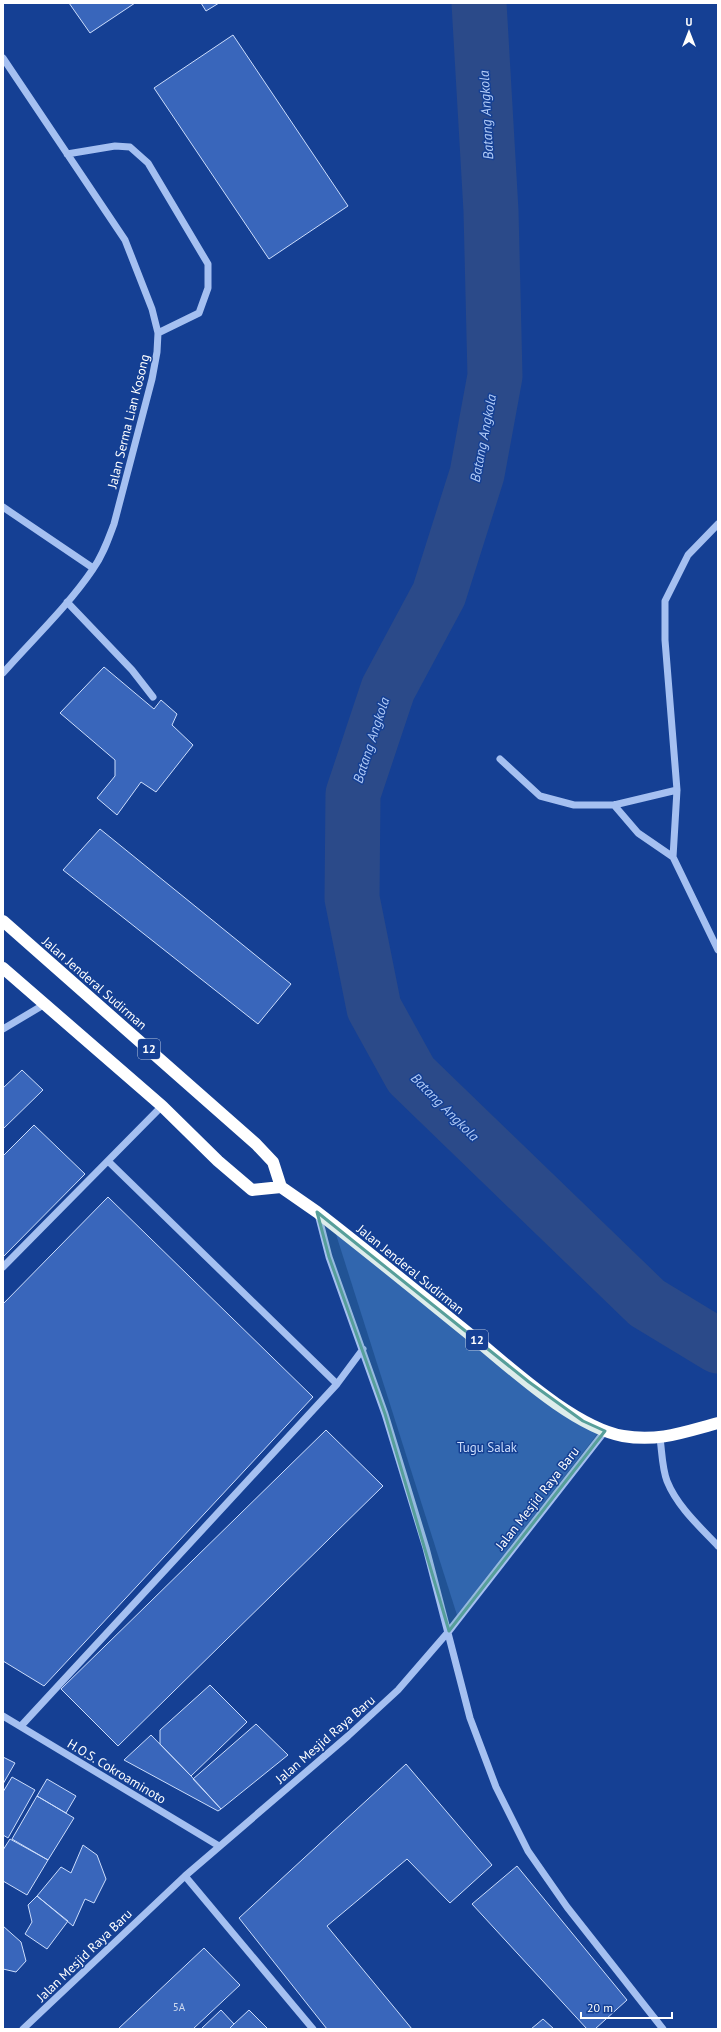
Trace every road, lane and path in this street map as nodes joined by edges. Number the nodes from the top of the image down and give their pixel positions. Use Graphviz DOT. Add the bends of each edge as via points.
graph roads {
  1 [pos="3,58"];
  2 [pos="67,154"];
  3 [pos="158,333"];
  4 [pos="3,507"];
  5 [pos="718,524"];
  6 [pos="94,568"];
  7 [pos="67,602"];
  8 [pos="3,673"];
  9 [pos="153,697"];
  10 [pos="500,759"];
  11 [pos="677,790"];
  12 [pos="614,806"];
  13 [pos="673,856"];
  14 [pos="3,921"];
  15 [pos="718,950"];
  16 [pos="3,968"];
  17 [pos="45,1004"];
  18 [pos="3,1029"];
  19 [pos="162,1106"];
  20 [pos="108,1161"];
  21 [pos="281,1187"];
  22 [pos="317,1212"];
  23 [pos="3,1267"];
  24 [pos="363,1349"];
  25 [pos="337,1384"];
  26 [pos="718,1423"];
  27 [pos="605,1431"];
  28 [pos="660,1438"];
  29 [pos="718,1546"];
  30 [pos="449,1631"];
  31 [pos="3,1716"];
  32 [pos="21,1726"];
  33 [pos="219,1846"];
  34 [pos="185,1876"];
  35 [pos="23,2029"];
  36 [pos="313,2029"];
  37 [pos="663,2029"];
  1 -- 2 [label="street, Jalan Serma Lian Kosong"];
  2 -- 3 [label="street, Jalan Serma Lian Kosong" via="124,240 143,282"];
  2 -- 3 [label="street" via="115,146 130,147 148,163 208,264 208,288 199,313"];
  3 -- 6 [label="street, Jalan Serma Lian Kosong" via="152,379 114,524"];
  4 -- 6 [label="street"];
  5 -- 11 [label="street" via="688,555 665,601 665,640"];
  6 -- 7 [label="street, Jalan Serma Lian Kosong"];
  7 -- 8 [label="street, Jalan Serma Lian Kosong"];
  7 -- 9 [label="street" via="132,670"];
  10 -- 12 [label="street" via="540,796 574,805"];
  11 -- 12 [label="street"];
  11 -- 13 [label="street"];
  12 -- 13 [label="street" via="638,833"];
  13 -- 15 [label="street"];
  14 -- 21 [label="highway, Jalan Jenderal Sudirman / 12" via="256,1144 273,1162"];
  16 -- 17 [label="highway"];
  17 -- 18 [label="street"];
  17 -- 19 [label="highway"];
  19 -- 20 [label="street"];
  19 -- 21 [label="highway" via="252,1190"];
  20 -- 23 [label="street"];
  20 -- 25 [label="street"];
  21 -- 22 [label="highway, Jalan Jenderal Sudirman / 12"];
  22 -- 24 [label="street" via="329,1257"];
  22 -- 27 [label="highway, Jalan Jenderal Sudirman / 12" via="529,1382 583,1421"];
  24 -- 25 [label="street"];
  24 -- 30 [label="street"];
  25 -- 32 [label="street"];
  26 -- 28 [label="highway, Jalan Jenderal Sudirman / 12"];
  27 -- 28 [label="highway, Jalan Jenderal Sudirman / 12" via="623,1436"];
  27 -- 30 [label="street, Jalan Mesjid Raya Baru"];
  28 -- 29 [label="street" via="664,1468 673,1493"];
  30 -- 33 [label="street, Jalan Mesjid Raya Baru" via="398,1690"];
  30 -- 37 [label="street" via="470,1718 496,1787 528,1851 567,1907"];
  31 -- 32 [label="street, H.O.S. Cokroaminoto"];
  32 -- 33 [label="street, H.O.S. Cokroaminoto"];
  33 -- 34 [label="street, Jalan Mesjid Raya Baru"];
  34 -- 35 [label="street, Jalan Mesjid Raya Baru"];
  34 -- 36 [label="street"];
}
